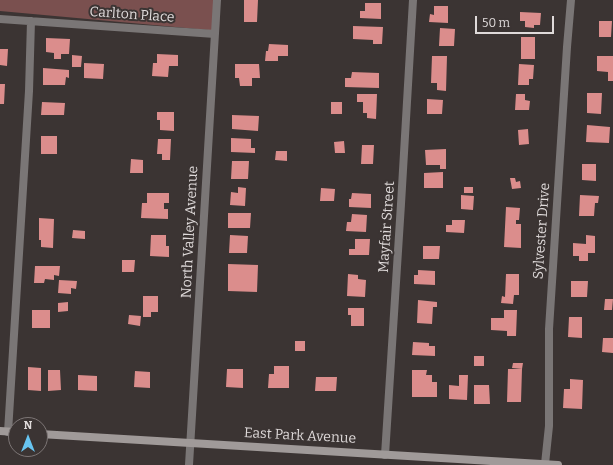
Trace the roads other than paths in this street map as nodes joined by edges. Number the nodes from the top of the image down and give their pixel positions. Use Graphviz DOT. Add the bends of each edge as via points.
graph roads {
  1 [pos="217,0"];
  2 [pos="413,0"];
  3 [pos="571,0"];
  4 [pos="0,19"];
  5 [pos="31,21"];
  6 [pos="215,34"];
  7 [pos="9,417"];
  8 [pos="48,434"];
  9 [pos="190,443"];
  10 [pos="385,455"];
  11 [pos="545,464"];
  12 [pos="189,465"];
  13 [pos="558,465"];
  1 -- 6 [label="street, North Valley Avenue"];
  2 -- 10 [label="street, Mayfair Street"];
  3 -- 11 [label="street, Sylvester Drive" via="549,329"];
  4 -- 5 [label="street, Carlton Place"];
  5 -- 6 [label="street, Carlton Place"];
  5 -- 7 [label="street"];
  6 -- 9 [label="street, North Valley Avenue"];
  8 -- 9 [label="main road, East Park Avenue"];
  9 -- 10 [label="main road, East Park Avenue"];
  9 -- 12 [label="street, North Valley Avenue"];
  10 -- 11 [label="main road, East Park Avenue"];
  11 -- 13 [label="main road, East Park Avenue"];
}
